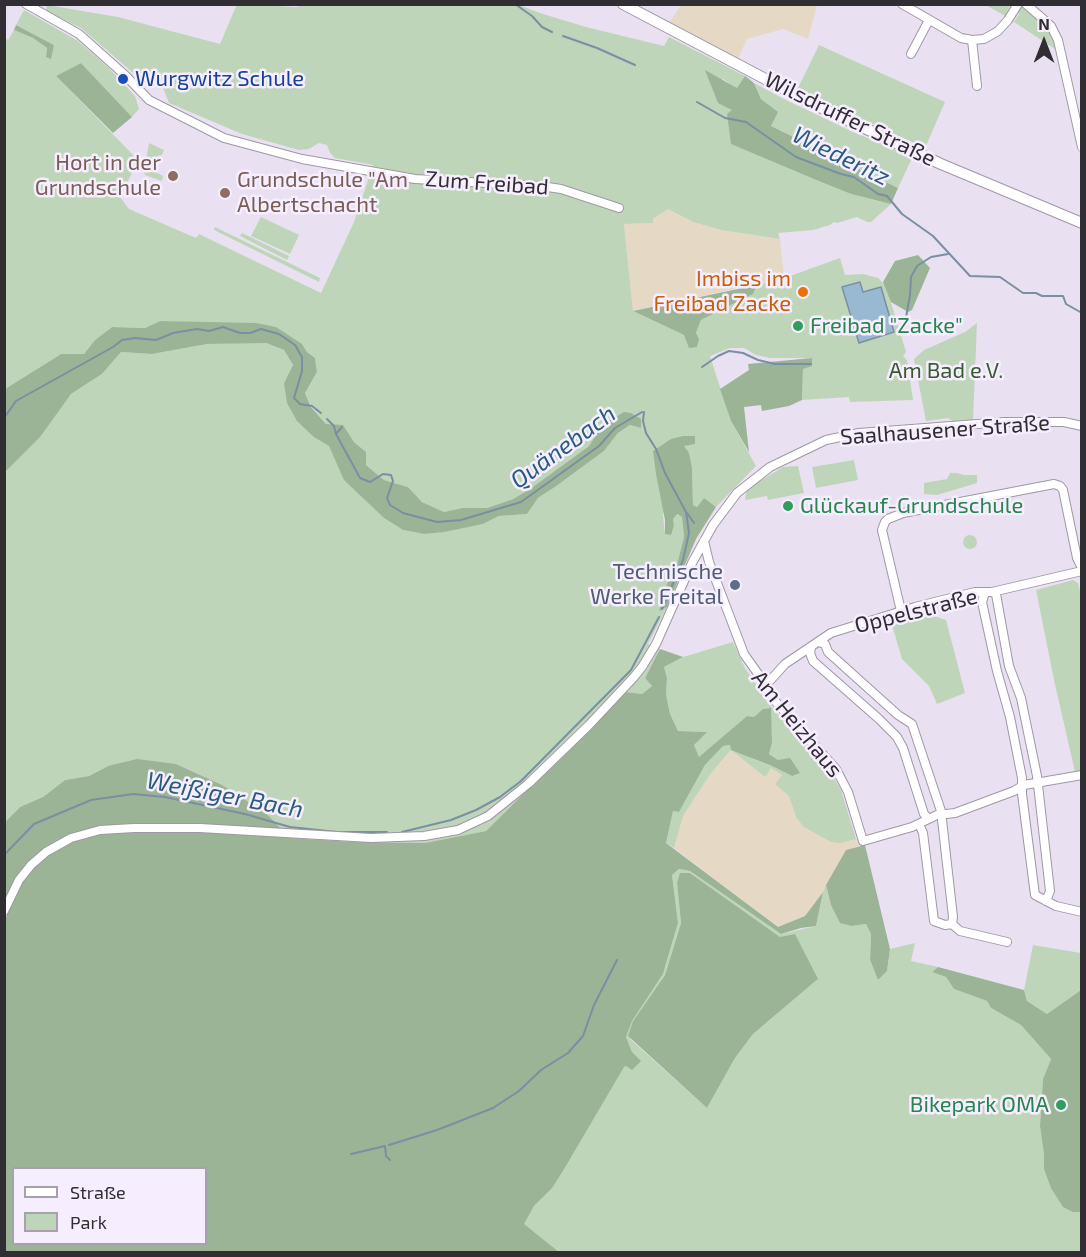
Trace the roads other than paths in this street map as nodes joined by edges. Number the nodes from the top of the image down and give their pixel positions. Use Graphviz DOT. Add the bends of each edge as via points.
graph roads {
  1 [pos="26,4"];
  2 [pos="623,4"];
  3 [pos="902,4"];
  4 [pos="1018,4"];
  5 [pos="1026,4"];
  6 [pos="929,20"];
  7 [pos="972,40"];
  8 [pos="910,54"];
  9 [pos="977,86"];
  10 [pos="1082,147"];
  11 [pos="619,208"];
  12 [pos="1082,223"];
  13 [pos="1082,426"];
  14 [pos="704,541"];
  15 [pos="1082,569"];
  16 [pos="988,592"];
  17 [pos="901,611"];
  18 [pos="819,642"];
  19 [pos="811,648"];
  20 [pos="766,685"];
  21 [pos="1082,775"];
  22 [pos="1037,782"];
  23 [pos="1022,786"];
  24 [pos="941,814"];
  25 [pos="928,818"];
  26 [pos="919,824"];
  27 [pos="1046,901"];
  28 [pos="4,911"];
  29 [pos="1082,912"];
  30 [pos="948,924"];
  31 [pos="1007,942"];
  1 -- 11 [label="street, Zum Freibad" via="79,34 149,100 224,138 294,157 416,179 561,189"];
  2 -- 12 [label="main road, Wilsdruffer Straße" via="809,102 941,164"];
  3 -- 6 [label="street"];
  4 -- 7 [label="street" via="998,31"];
  5 -- 10 [label="street" via="1051,26 1058,40"];
  6 -- 7 [label="street"];
  6 -- 8 [label="street"];
  7 -- 9 [label="street"];
  13 -- 14 [label="street, Saalhausener Straße" via="1064,422 1004,422 859,433 826,440 770,467 737,493"];
  14 -- 20 [label="street, Am Heizhaus" via="742,649"];
  14 -- 28 [label="street, Saalhausener Straße" via="642,667 528,784 488,816 458,830 404,837 200,828 100,830 71,838 46,852 19,880"];
  15 -- 16 [label="street, Oppelstraße"];
  15 -- 17 [label="street" via="1063,490 1054,484 903,513 888,519 882,530"];
  16 -- 17 [label="street, Oppelstraße"];
  16 -- 22 [label="street" via="996,594"];
  16 -- 23 [label="street" via="982,602"];
  17 -- 18 [label="street, Oppelstraße" via="831,633"];
  18 -- 19 [label="street, Oppelstraße"];
  18 -- 24 [label="street" via="912,724"];
  19 -- 20 [label="street, Oppelstraße" via="785,664"];
  19 -- 25 [label="street" via="813,661 897,737"];
  20 -- 26 [label="street, Am Heizhaus" via="792,722 836,769 848,792 863,841"];
  21 -- 22 [label="street"];
  22 -- 23 [label="street"];
  22 -- 27 [label="street" via="1050,891"];
  23 -- 24 [label="street" via="955,813"];
  23 -- 27 [label="street" via="1035,895"];
  24 -- 25 [label="street"];
  24 -- 30 [label="street" via="953,917"];
  25 -- 26 [label="street"];
  26 -- 30 [label="street" via="934,921"];
  27 -- 29 [label="street"];
  30 -- 31 [label="street" via="960,931"];
}
